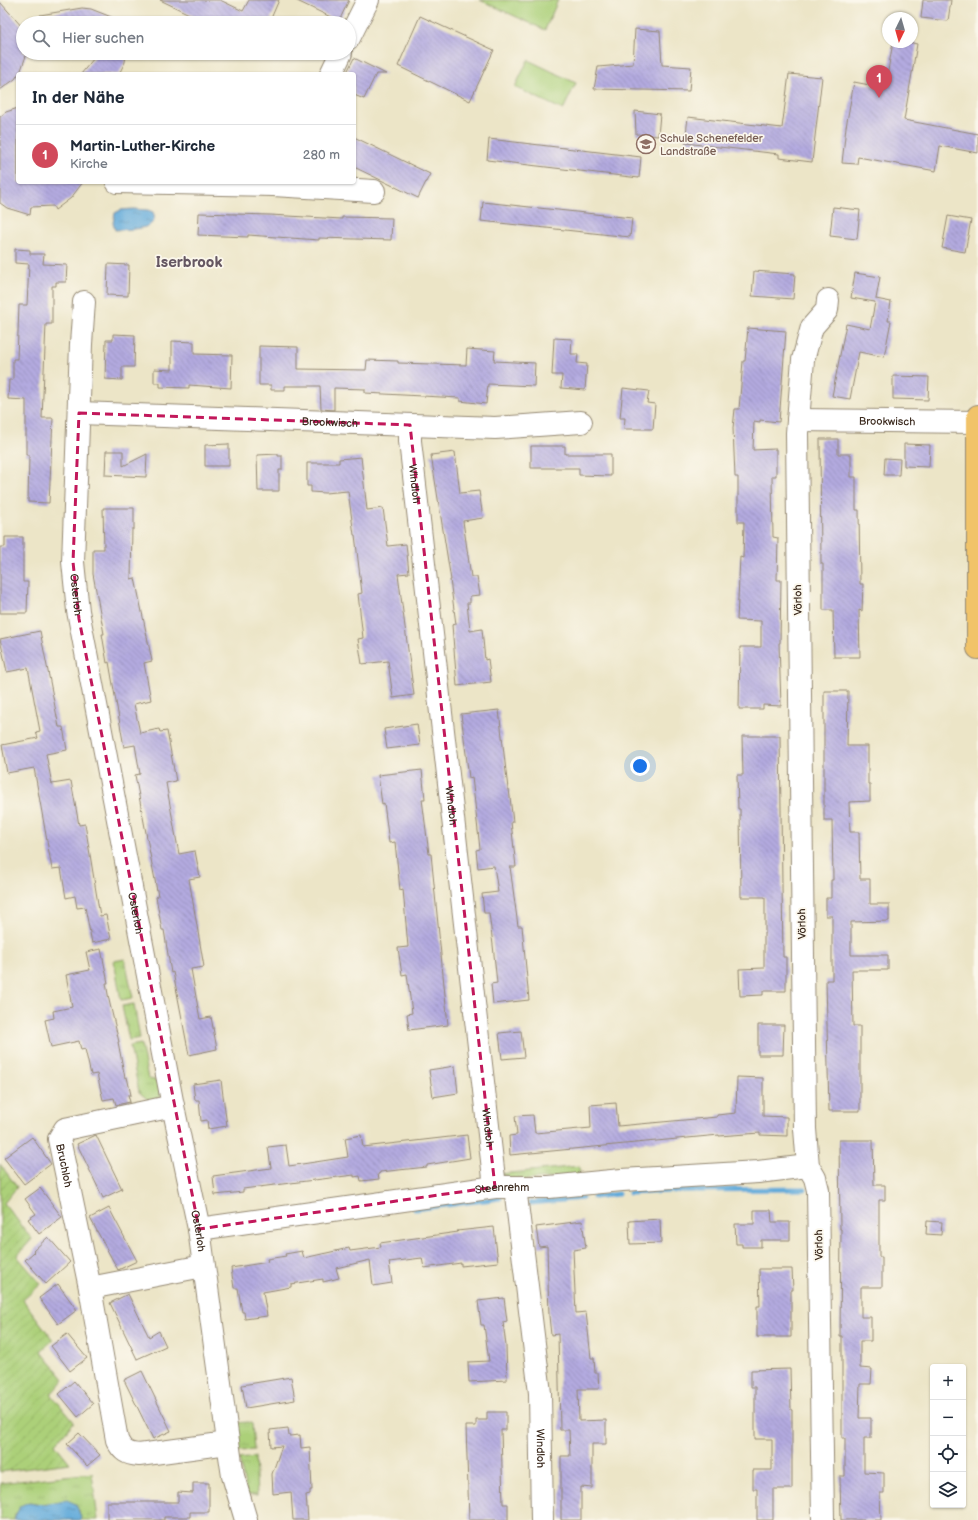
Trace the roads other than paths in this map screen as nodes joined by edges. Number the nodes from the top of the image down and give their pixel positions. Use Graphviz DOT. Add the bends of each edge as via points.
graph roads {
  1 [pos="368,0"];
  2 [pos="356,24"];
  3 [pos="338,60"];
  4 [pos="332,72"];
  5 [pos="312,184"];
  6 [pos="374,191"];
  7 [pos="828,300"];
  8 [pos="84,302"];
  9 [pos="79,413"];
  10 [pos="978,419"];
  11 [pos="798,420"];
  12 [pos="581,422"];
  13 [pos="410,425"];
  14 [pos="978,648"];
  15 [pos="173,1106"];
  16 [pos="808,1166"];
  17 [pos="505,1187"];
  18 [pos="199,1229"];
  19 [pos="204,1266"];
  20 [pos="90,1288"];
  21 [pos="228,1443"];
  22 [pos="246,1520"];
  23 [pos="542,1520"];
  24 [pos="823,1520"];
  1 -- 2 [label="street"];
  3 -- 4 [label="street"];
  5 -- 6 [label="street"];
  7 -- 11 [label="street, Vörloh" via="827,310 812,327 803,360"];
  8 -- 9 [label="street, Osterloh"];
  9 -- 13 [label="street, Brookwisch"];
  9 -- 15 [label="street, Osterloh" via="73,562 78,611"];
  10 -- 11 [label="street, Brookwisch"];
  10 -- 14 [label="main road"];
  11 -- 16 [label="street, Vörloh" via="802,977"];
  12 -- 13 [label="street, Brookwisch" via="495,428"];
  13 -- 17 [label="street, Windloh"];
  15 -- 18 [label="street, Osterloh"];
  15 -- 20 [label="street, Bruchloh" via="65,1129 59,1139"];
  16 -- 17 [label="street, Steenrehm" via="549,1187"];
  16 -- 24 [label="street, Vörloh" via="818,1190"];
  17 -- 18 [label="street, Steenrehm"];
  17 -- 23 [label="street, Windloh" via="540,1393"];
  18 -- 19 [label="street, Osterloh"];
  19 -- 20 [label="street"];
  19 -- 21 [label="street, Osterloh"];
  20 -- 21 [label="street, Bruchloh" via="117,1440 124,1452 139,1455"];
  21 -- 22 [label="street, Osterloh" via="233,1476"];
}
